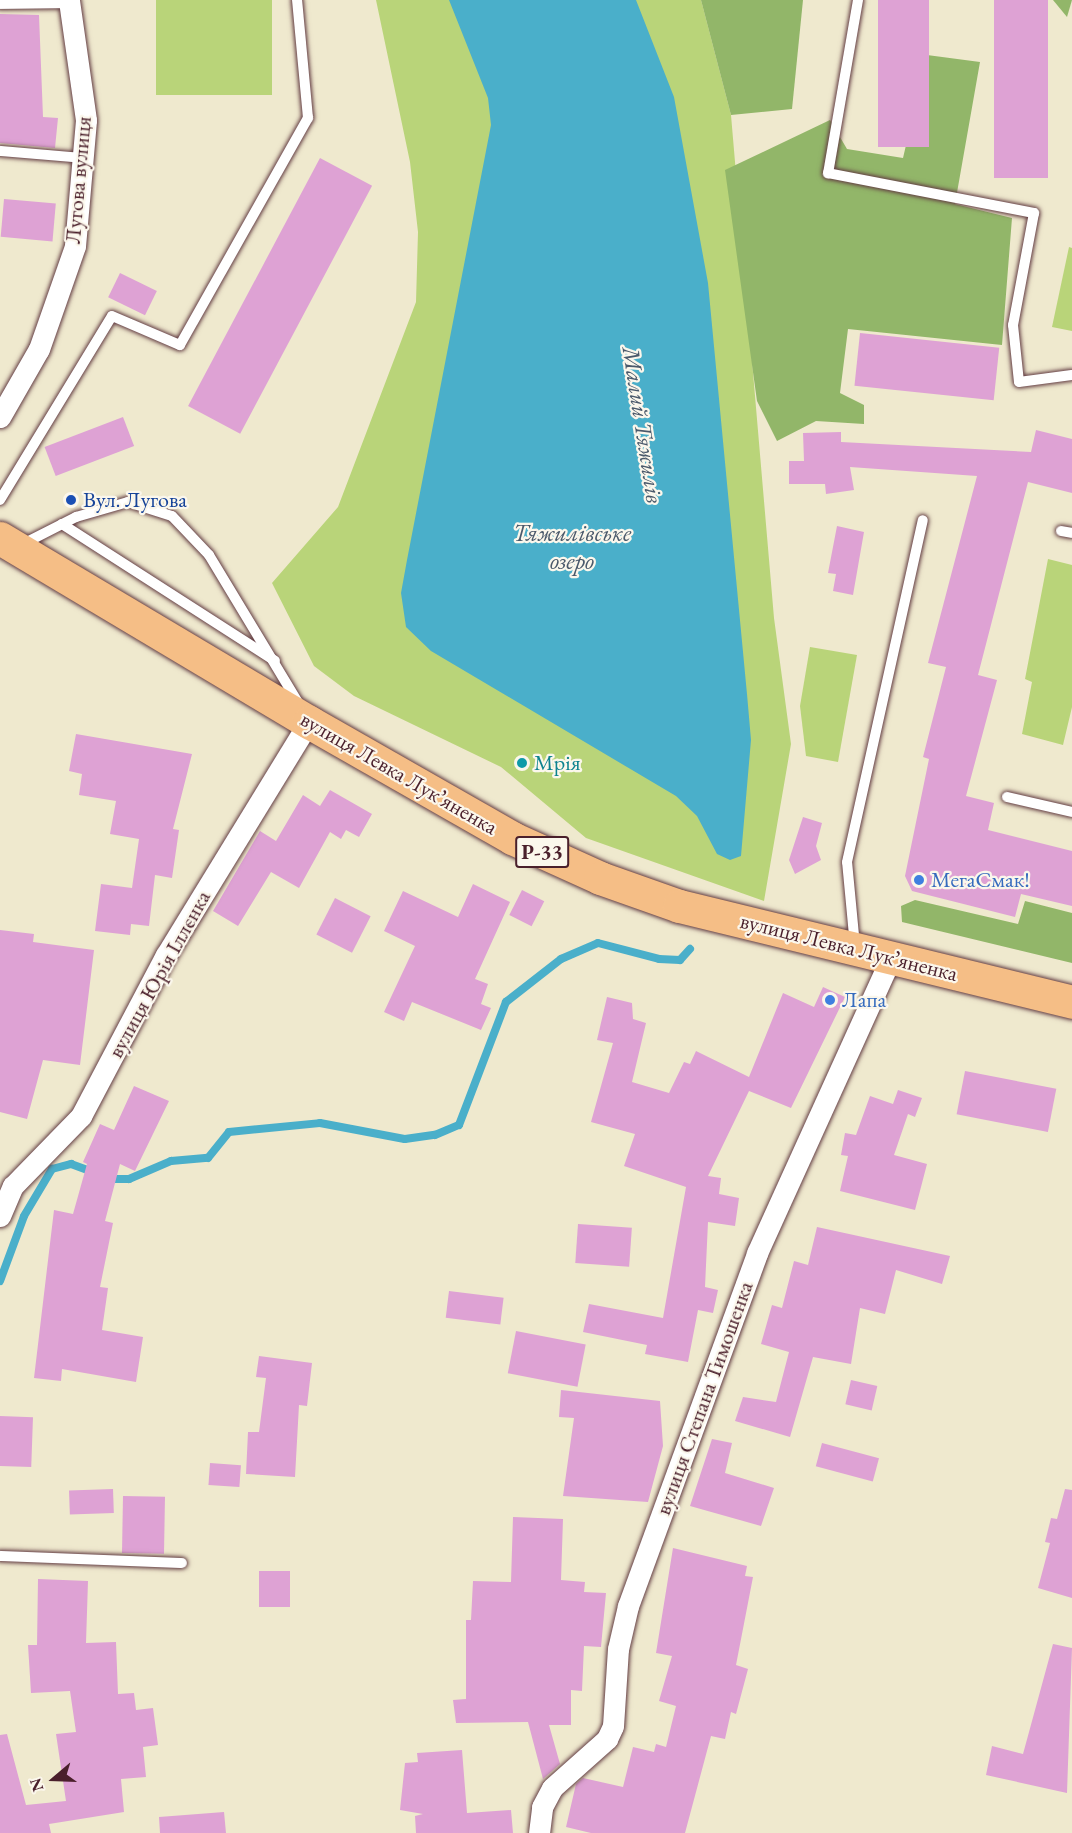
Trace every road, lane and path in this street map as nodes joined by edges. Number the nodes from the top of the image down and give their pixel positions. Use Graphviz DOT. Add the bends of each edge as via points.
graph roads {
  1 [pos="297,0"];
  2 [pos="858,0"];
  3 [pos="70,2"];
  4 [pos="0,4"];
  5 [pos="0,151"];
  6 [pos="83,158"];
  7 [pos="1072,375"];
  8 [pos="0,417"];
  9 [pos="0,500"];
  10 [pos="923,520"];
  11 [pos="62,524"];
  12 [pos="8,542"];
  13 [pos="276,661"];
  14 [pos="309,722"];
  15 [pos="1007,797"];
  16 [pos="1072,812"];
  17 [pos="855,949"];
  18 [pos="891,958"];
  19 [pos="1072,1002"];
  20 [pos="6,1186"];
  21 [pos="0,1216"];
  22 [pos="0,1556"];
  23 [pos="182,1563"];
  24 [pos="539,1833"];
  1 -- 9 [label="lane" via="308,118 180,345 112,316"];
  2 -- 7 [label="lane" via="828,173 1034,213 1013,325 1019,382"];
  3 -- 4 [label="lane"];
  3 -- 6 [label="street, Лугова вулиця" via="86,120"];
  5 -- 6 [label="lane"];
  6 -- 8 [label="street, Лугова вулиця" via="75,246 39,349"];
  10 -- 17 [label="lane" via="847,862"];
  11 -- 12 [label="lane"];
  11 -- 13 [label="lane"];
  11 -- 13 [label="lane" via="128,502 172,516 209,555"];
  12 -- 14 [label="main road, вулиця Левка Лукʼяненка / Р-33"];
  13 -- 14 [label="lane"];
  14 -- 17 [label="main road, вулиця Левка Лукʼяненка / Р-33" via="512,838 600,878 679,906"];
  14 -- 20 [label="street, вулиця Юрія Іллєнка" via="166,956 81,1116"];
  15 -- 16 [label="lane"];
  17 -- 18 [label="main road, вулиця Левка Лукʼяненка / Р-33"];
  18 -- 19 [label="main road, вулиця Левка Лукʼяненка / Р-33"];
  18 -- 24 [label="street, вулиця Степана Тимошенка" via="757,1253 632,1594 618,1649 613,1726 607,1739 552,1788 542,1807"];
  20 -- 21 [label="street, вулиця Юрія Іллєнка"];
  22 -- 23 [label="lane"];
}
